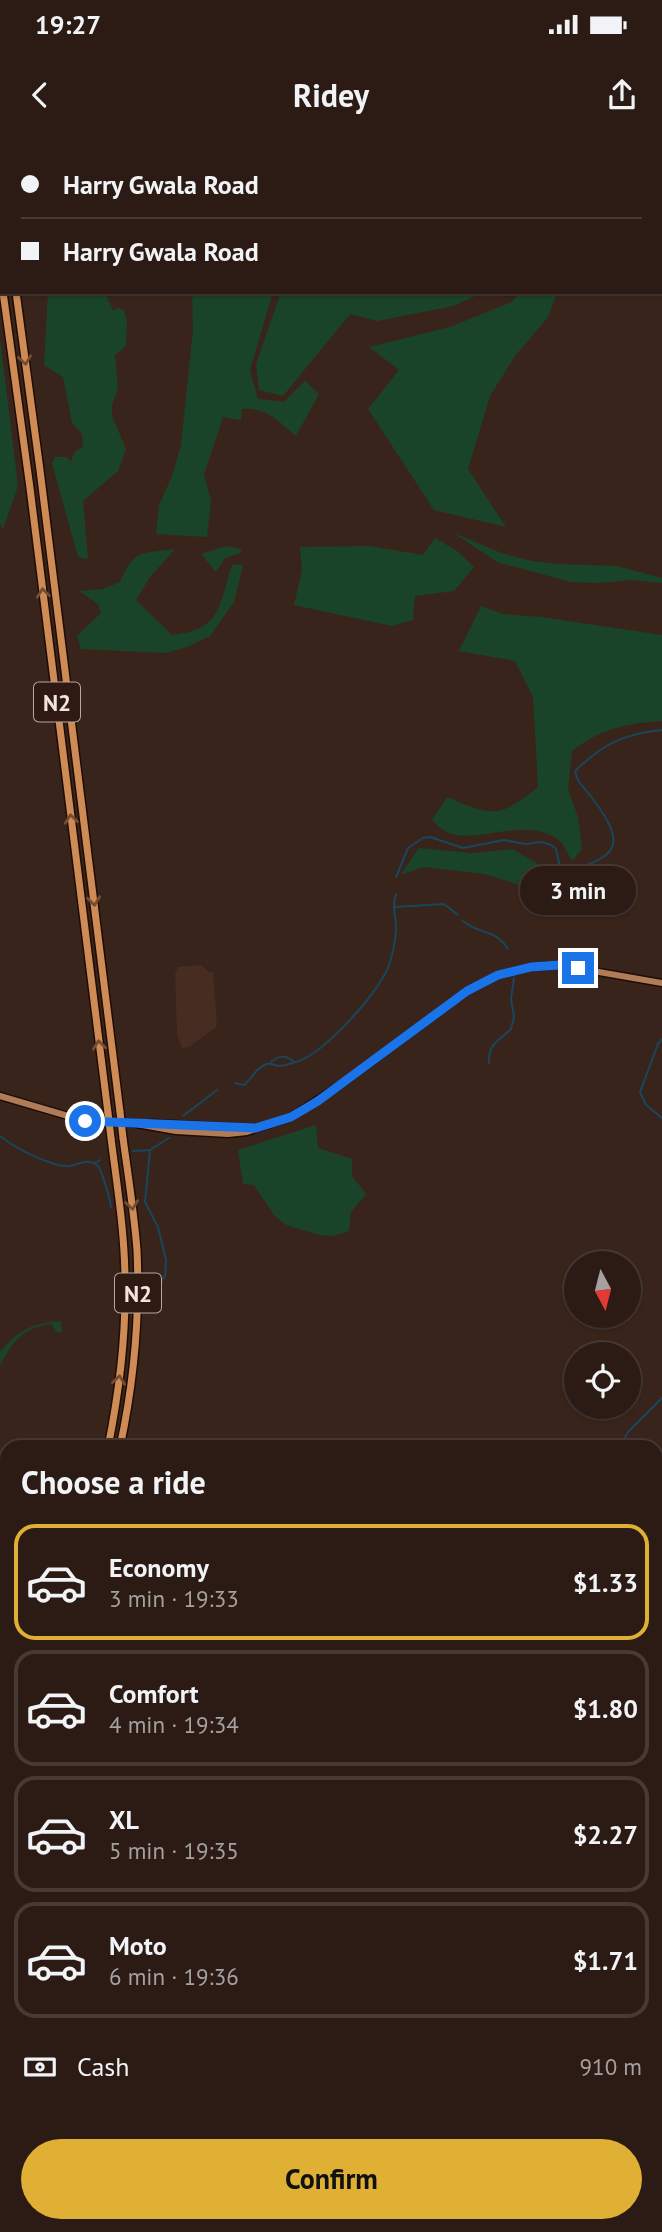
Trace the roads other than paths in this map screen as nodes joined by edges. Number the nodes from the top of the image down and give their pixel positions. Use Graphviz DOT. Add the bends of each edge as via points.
graph roads {
  1 [pos="3,294"];
  2 [pos="16,294"];
  3 [pos="662,983"];
  4 [pos="0,1096"];
  5 [pos="131,1123"];
  6 [pos="256,1128"];
  7 [pos="247,1132"];
  8 [pos="229,1141"];
  9 [pos="108,1440"];
  10 [pos="121,1440"];
  9 -- 1 [label="highway, N2, one-way, bridge" via="122,1362 125,1280 120,1207"];
  2 -- 10 [label="highway, N2, one-way, bridge" via="134,1224 138,1286 133,1373"];
  3 -- 6 [label="main road" via="559,965 498,975 467,991 318,1101 291,1117"];
  4 -- 5 [label="main road" via="85,1121"];
  5 -- 6 [label="main road"];
  5 -- 7 [label="main road" via="226,1134"];
  6 -- 7 [label="main road"];
  7 -- 8 [label="main road"];
}
